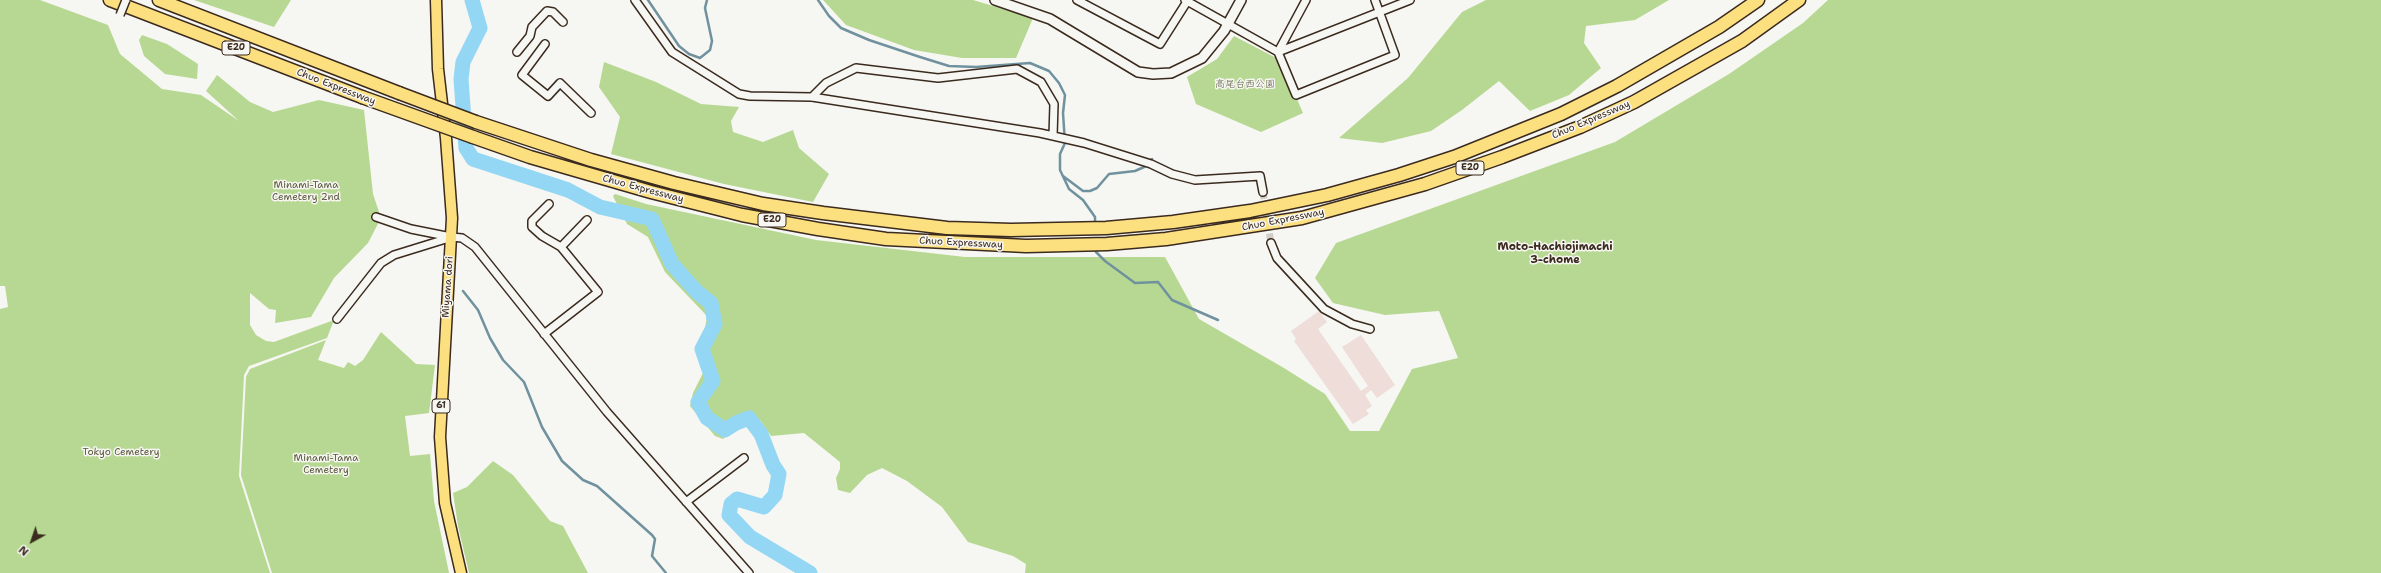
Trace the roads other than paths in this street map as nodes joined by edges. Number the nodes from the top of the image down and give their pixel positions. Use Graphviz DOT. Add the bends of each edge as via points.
graph roads {
  1 [pos="110,0"];
  2 [pos="126,0"];
  3 [pos="159,0"];
  4 [pos="436,0"];
  5 [pos="635,0"];
  6 [pos="996,0"];
  7 [pos="1077,0"];
  8 [pos="1187,0"];
  9 [pos="1241,0"];
  10 [pos="1306,0"];
  11 [pos="1374,0"];
  12 [pos="1410,0"];
  13 [pos="1758,0"];
  14 [pos="1799,0"];
  15 [pos="1380,12"];
  16 [pos="119,17"];
  17 [pos="563,22"];
  18 [pos="1227,25"];
  19 [pos="544,44"];
  20 [pos="518,52"];
  21 [pos="1278,52"];
  22 [pos="812,97"];
  23 [pos="590,113"];
  24 [pos="1057,137"];
  25 [pos="1263,192"];
  26 [pos="549,204"];
  27 [pos="376,217"];
  28 [pos="587,220"];
  29 [pos="451,237"];
  30 [pos="1271,243"];
  31 [pos="561,247"];
  32 [pos="337,319"];
  33 [pos="1370,329"];
  34 [pos="544,334"];
  35 [pos="744,458"];
  36 [pos="686,502"];
  37 [pos="461,573"];
  38 [pos="749,573"];
  1 -- 14 [label="highway, Chuo Expressway / E20, bridge" via="362,97 530,157 742,215 886,239 956,244 1081,245 1173,238 1302,218 1425,184 1580,126 1673,81 1742,41"];
  2 -- 16 [label="street, bridge"];
  3 -- 13 [label="highway, Chuo Expressway / E20, bridge" via="476,122 591,160 674,183 763,204 885,222 947,228 1011,230 1106,228 1250,211 1327,195 1454,157 1561,114 1617,86 1719,27"];
  4 -- 29 [label="main road, Miyama dori / 61" via="438,69 451,186"];
  5 -- 22 [label="street" via="672,52 730,89 750,96"];
  6 -- 18 [label="street" via="1050,19 1138,72 1153,74 1171,73 1202,58 1210,51"];
  7 -- 8 [label="street" via="1160,44"];
  8 -- 18 [label="street"];
  9 -- 18 [label="street"];
  10 -- 21 [label="street"];
  11 -- 15 [label="street"];
  12 -- 15 [label="street"];
  15 -- 21 [label="street"];
  15 -- 21 [label="street" via="1395,55 1296,95"];
  17 -- 20 [label="street" via="553,12 548,11 532,27 530,36"];
  18 -- 21 [label="street"];
  19 -- 23 [label="street" via="522,75 548,96 560,83"];
  22 -- 24 [label="street"];
  22 -- 24 [label="street" via="826,83 856,68 938,78 1017,69 1041,82 1054,104"];
  24 -- 25 [label="street" via="1148,163 1172,174 1195,180 1260,176"];
  26 -- 31 [label="street" via="532,221 532,227"];
  27 -- 29 [label="street" via="405,227"];
  28 -- 31 [label="street"];
  29 -- 32 [label="street" via="394,255 382,263"];
  29 -- 34 [label="street" via="462,238 475,247"];
  29 -- 37 [label="main road, Miyama dori / 61" via="440,437 445,503"];
  30 -- 33 [label="street" via="1277,258 1324,309 1352,324"];
  31 -- 34 [label="street" via="598,292"];
  34 -- 36 [label="street"];
  35 -- 36 [label="street"];
  36 -- 38 [label="street"];
}
